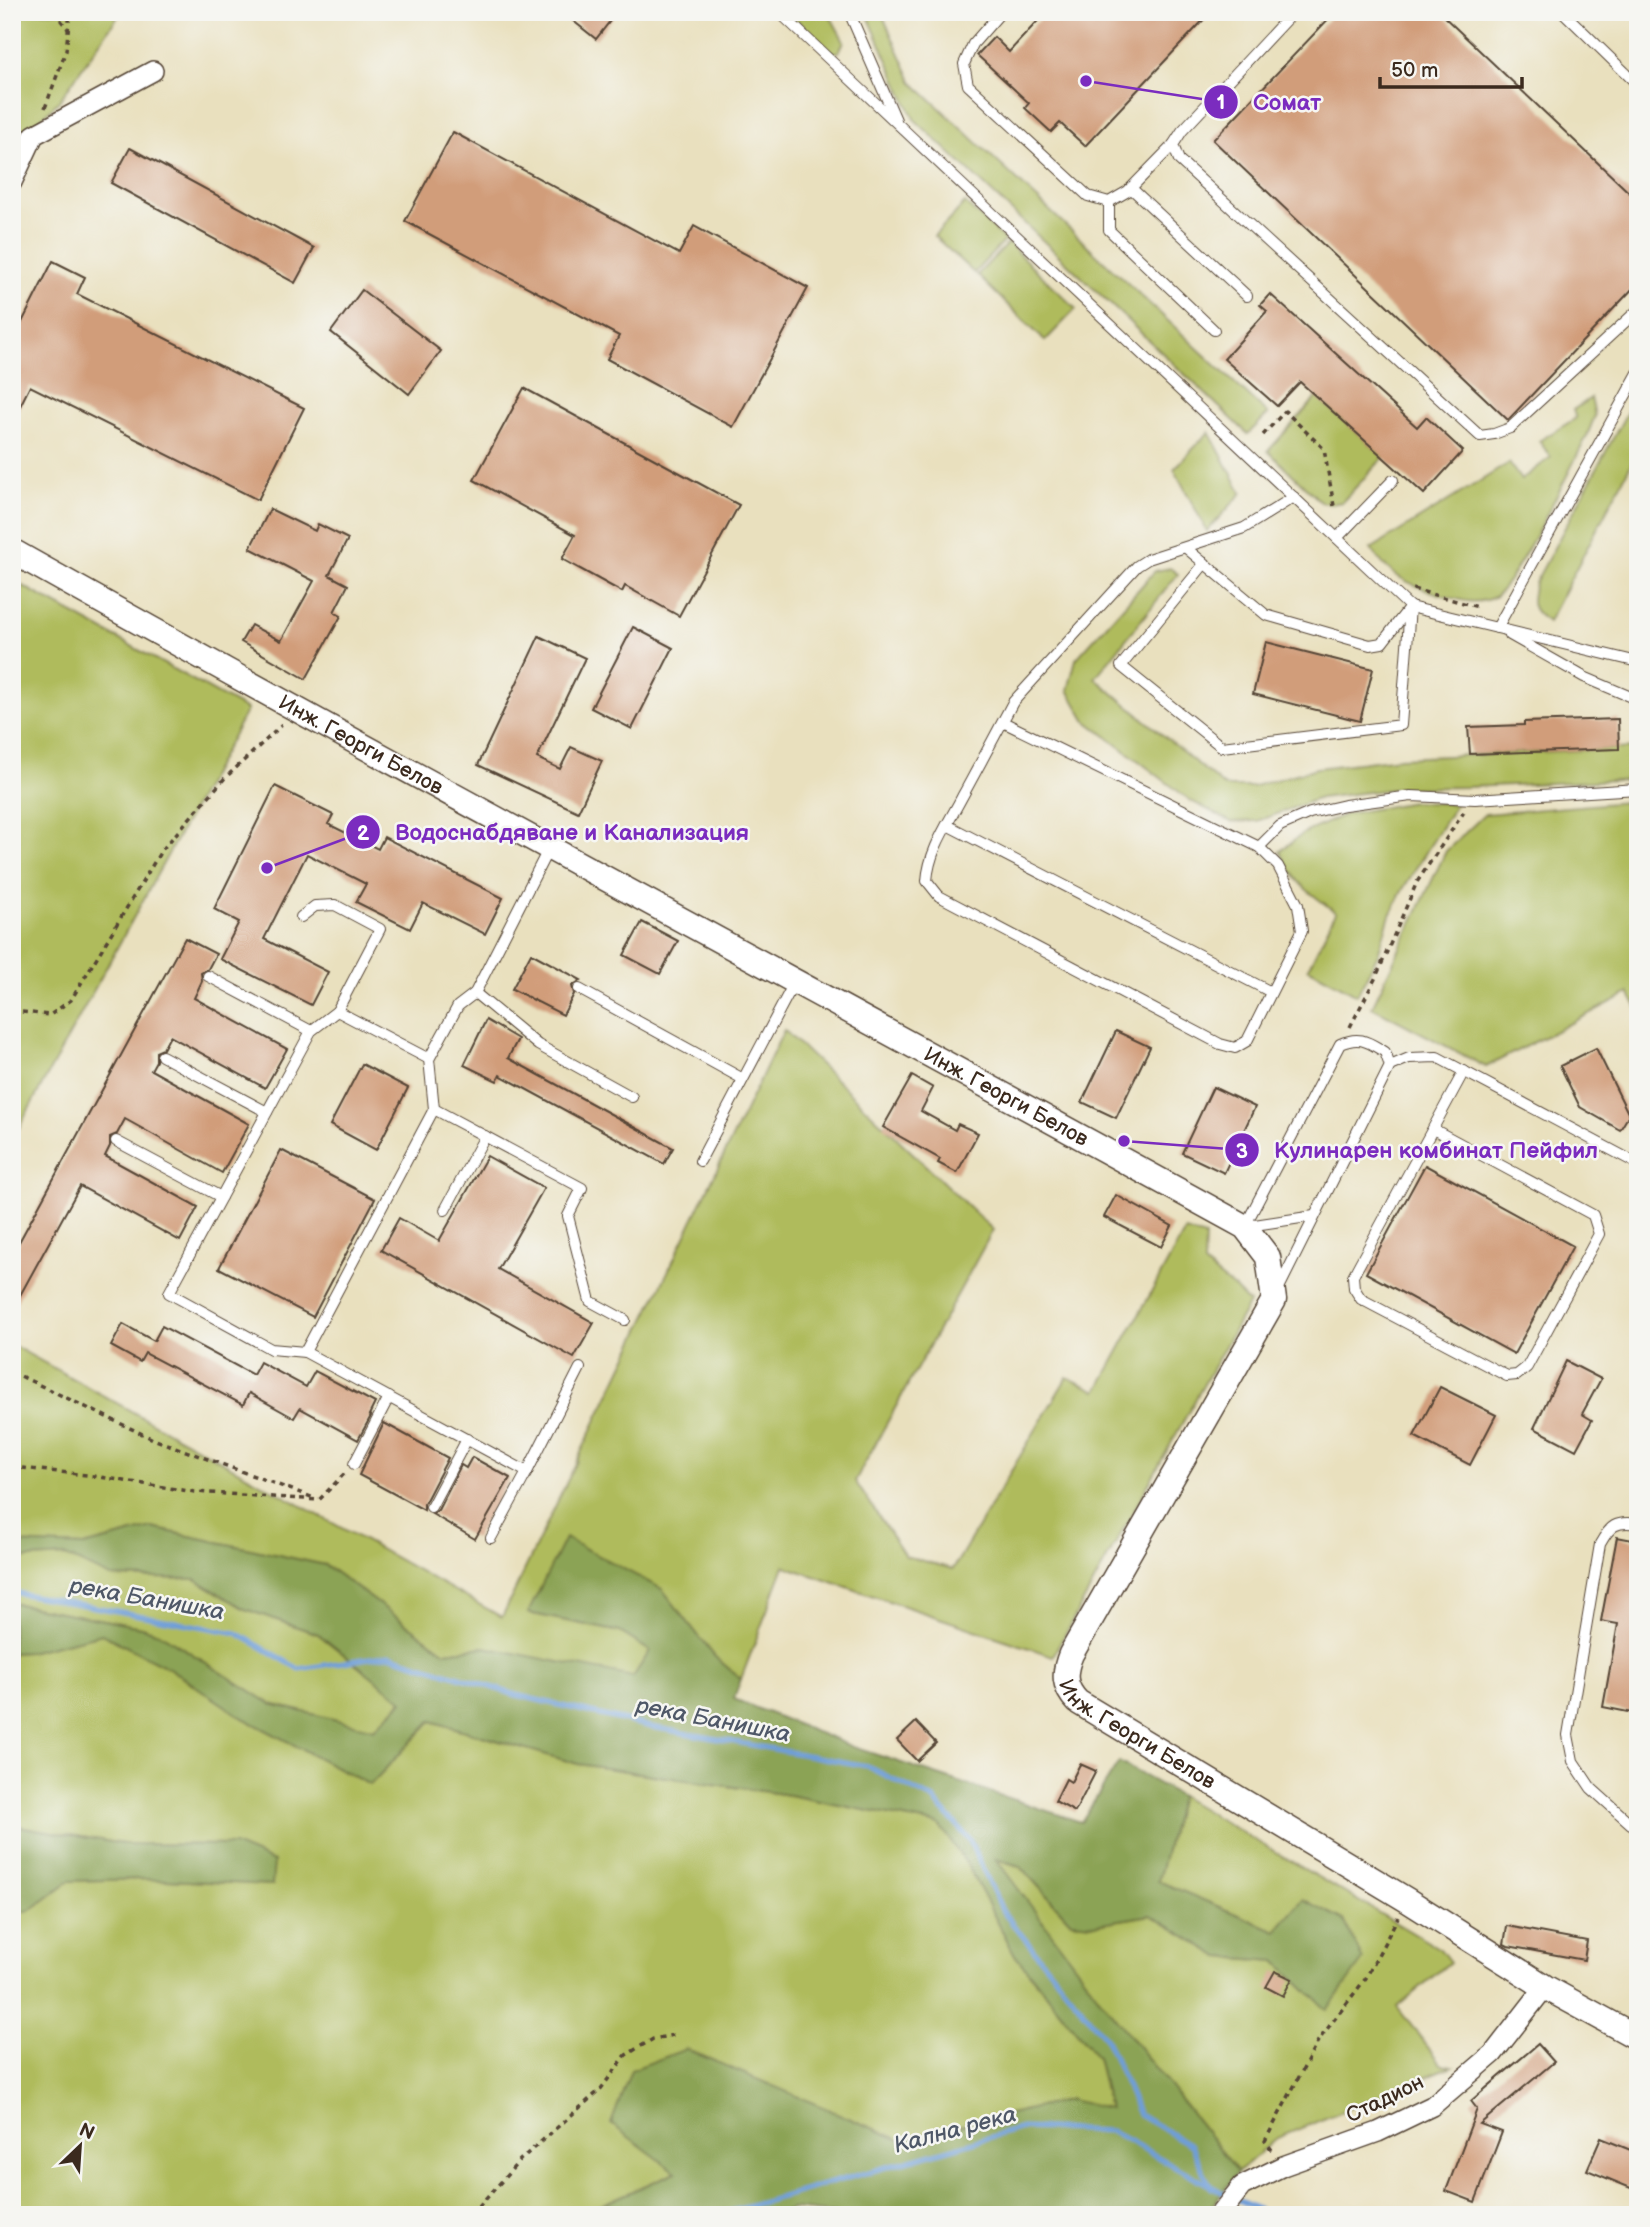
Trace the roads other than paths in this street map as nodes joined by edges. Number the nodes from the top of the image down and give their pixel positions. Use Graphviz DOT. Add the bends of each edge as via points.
graph roads {
  1 [pos="779,12"];
  2 [pos="849,12"];
  3 [pos="1001,12"];
  4 [pos="1293,12"];
  5 [pos="1563,12"];
  6 [pos="153,71"];
  7 [pos="1638,85"];
  8 [pos="900,127"];
  9 [pos="1173,145"];
  10 [pos="12,182"];
  11 [pos="1131,188"];
  12 [pos="1109,202"];
  13 [pos="1247,296"];
  14 [pos="1638,310"];
  15 [pos="1214,330"];
  16 [pos="1638,373"];
  17 [pos="1394,480"];
  18 [pos="1294,497"];
  19 [pos="1337,538"];
  20 [pos="1186,548"];
  21 [pos="12,551"];
  22 [pos="1205,563"];
  23 [pos="1410,607"];
  24 [pos="1497,628"];
  25 [pos="1638,662"];
  26 [pos="1638,700"];
  27 [pos="1003,722"];
  28 [pos="1638,789"];
  29 [pos="947,825"];
  30 [pos="549,847"];
  31 [pos="1259,847"];
  32 [pos="301,917"];
  33 [pos="208,976"];
  34 [pos="796,980"];
  35 [pos="579,989"];
  36 [pos="1271,992"];
  37 [pos="474,993"];
  38 [pos="337,1010"];
  39 [pos="311,1031"];
  40 [pos="162,1056"];
  41 [pos="429,1059"];
  42 [pos="1391,1066"];
  43 [pos="1464,1071"];
  44 [pos="743,1079"];
  45 [pos="632,1097"];
  46 [pos="435,1108"];
  47 [pos="267,1112"];
  48 [pos="1433,1129"];
  49 [pos="485,1136"];
  50 [pos="116,1141"];
  51 [pos="700,1161"];
  52 [pos="1638,1164"];
  53 [pos="221,1197"];
  54 [pos="445,1210"];
  55 [pos="1314,1216"];
  56 [pos="1245,1227"];
  57 [pos="1274,1300"];
  58 [pos="625,1320"];
  59 [pos="304,1352"];
  60 [pos="580,1368"];
  61 [pos="388,1397"];
  62 [pos="467,1439"];
  63 [pos="354,1464"];
  64 [pos="527,1472"];
  65 [pos="430,1507"];
  66 [pos="1638,1524"];
  67 [pos="491,1538"];
  68 [pos="1638,1825"];
  69 [pos="1545,1987"];
  70 [pos="1638,2038"];
  71 [pos="1221,2212"];
  1 -- 8 [label="lane"];
  2 -- 8 [label="lane"];
  3 -- 12 [label="lane" via="973,44 964,64 968,85 1088,196"];
  4 -- 9 [label="lane"];
  5 -- 7 [label="lane"];
  6 -- 10 [label="street" via="34,135"];
  8 -- 18 [label="lane"];
  9 -- 11 [label="lane"];
  9 -- 14 [label="lane" via="1179,160 1480,436 1510,428"];
  11 -- 12 [label="lane"];
  11 -- 13 [label="lane"];
  12 -- 15 [label="lane" via="1109,230"];
  16 -- 24 [label="lane"];
  17 -- 19 [label="lane"];
  18 -- 19 [label="lane"];
  18 -- 20 [label="lane" via="1244,528"];
  19 -- 23 [label="lane"];
  20 -- 22 [label="lane"];
  20 -- 27 [label="lane" via="1137,566 1013,702"];
  21 -- 30 [label="street, Инж. Георги Белов"];
  22 -- 23 [label="lane" via="1266,615 1370,645 1382,643"];
  22 -- 23 [label="lane" via="1121,666 1222,747 1402,725"];
  23 -- 24 [label="lane"];
  24 -- 25 [label="lane"];
  24 -- 26 [label="lane" via="1584,677"];
  27 -- 29 [label="lane"];
  27 -- 31 [label="lane"];
  28 -- 31 [label="lane" via="1475,799 1411,796 1345,805 1280,826"];
  29 -- 36 [label="lane"];
  29 -- 36 [label="lane" via="928,861 927,881 939,896 1220,1044 1235,1048 1247,1041"];
  30 -- 34 [label="street, Инж. Георги Белов"];
  30 -- 37 [label="lane"];
  31 -- 36 [label="lane" via="1289,885 1302,931"];
  32 -- 38 [label="lane" via="315,906 335,905 380,929"];
  33 -- 39 [label="lane"];
  34 -- 44 [label="lane"];
  34 -- 56 [label="street, Инж. Георги Белов"];
  35 -- 44 [label="lane"];
  37 -- 41 [label="lane" via="458,1006"];
  37 -- 45 [label="lane" via="538,1045"];
  38 -- 39 [label="lane"];
  38 -- 41 [label="lane"];
  39 -- 47 [label="lane"];
  40 -- 47 [label="lane"];
  41 -- 46 [label="lane"];
  42 -- 43 [label="lane" via="1409,1058 1437,1057"];
  42 -- 55 [label="lane"];
  42 -- 56 [label="lane" via="1385,1052 1364,1041 1351,1039 1340,1044"];
  43 -- 48 [label="lane"];
  43 -- 52 [label="lane"];
  44 -- 51 [label="lane"];
  46 -- 49 [label="lane"];
  46 -- 59 [label="lane"];
  47 -- 53 [label="lane"];
  48 -- 48 [label="lane" via="1353,1276 1354,1288 1361,1299 1507,1376 1517,1375 1527,1367 1600,1234 1598,1224 1593,1215"];
  49 -- 54 [label="lane"];
  49 -- 58 [label="lane" via="582,1188 568,1216 590,1301"];
  50 -- 53 [label="lane"];
  53 -- 59 [label="lane" via="169,1293 271,1349"];
  55 -- 56 [label="lane"];
  55 -- 57 [label="lane"];
  56 -- 57 [label="street, Инж. Георги Белов" via="1268,1257"];
  57 -- 69 [label="street, Инж. Георги Белов" via="1071,1654 1064,1674 1066,1685 1078,1702"];
  59 -- 61 [label="lane"];
  60 -- 64 [label="lane"];
  61 -- 62 [label="lane"];
  61 -- 63 [label="lane"];
  62 -- 64 [label="lane"];
  62 -- 65 [label="lane"];
  64 -- 67 [label="lane"];
  66 -- 68 [label="lane" via="1625,1521 1609,1528 1600,1544 1568,1735 1573,1761 1591,1788 1631,1824"];
  69 -- 70 [label="street, Инж. Георги Белов"];
  69 -- 71 [label="street, Стадион" via="1493,2053 1432,2106 1242,2186"];
}
